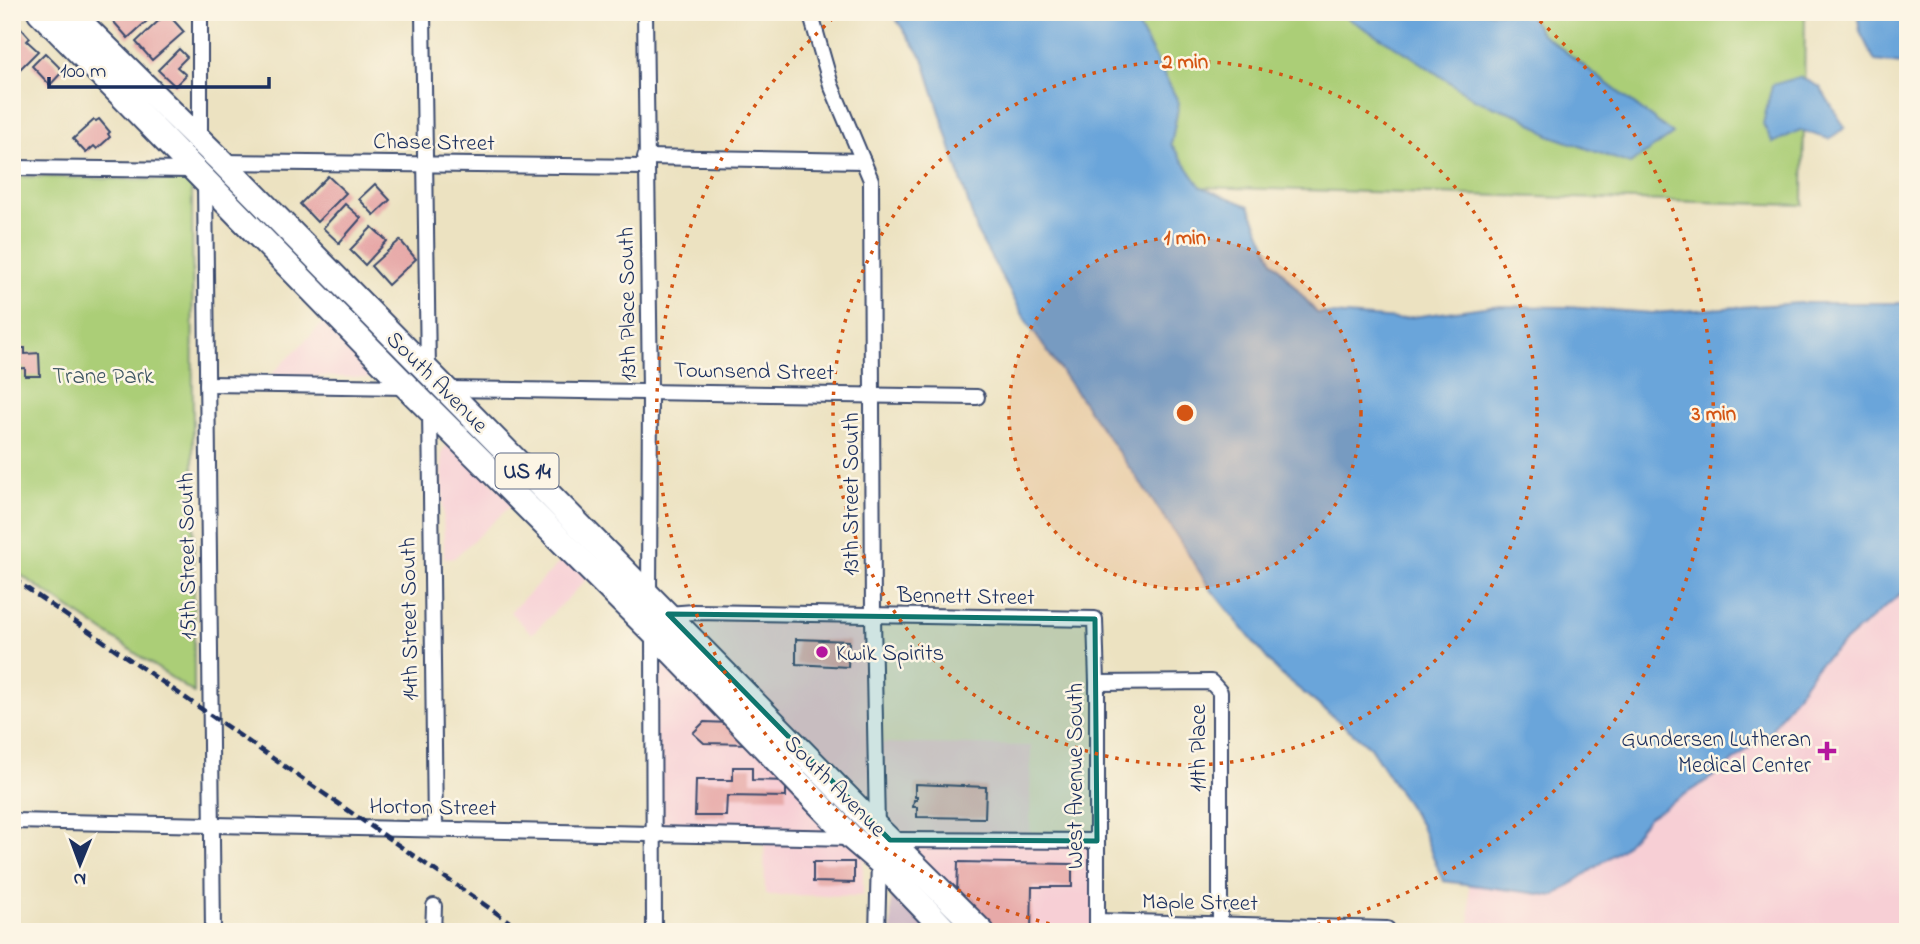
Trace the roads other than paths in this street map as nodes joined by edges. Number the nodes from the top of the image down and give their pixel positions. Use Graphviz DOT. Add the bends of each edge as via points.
graph roads {
  1 [pos="40,12"];
  2 [pos="69,12"];
  3 [pos="200,12"];
  4 [pos="423,12"];
  5 [pos="645,12"];
  6 [pos="810,12"];
  7 [pos="200,141"];
  8 [pos="863,161"];
  9 [pos="222,162"];
  10 [pos="646,162"];
  11 [pos="425,164"];
  12 [pos="12,168"];
  13 [pos="199,175"];
  14 [pos="428,371"];
  15 [pos="207,384"];
  16 [pos="407,387"];
  17 [pos="446,389"];
  18 [pos="650,391"];
  19 [pos="872,394"];
  20 [pos="977,397"];
  21 [pos="430,409"];
  22 [pos="649,596"];
  23 [pos="873,617"];
  24 [pos="1095,620"];
  25 [pos="660,623"];
  26 [pos="1097,683"];
  27 [pos="12,821"];
  28 [pos="211,824"];
  29 [pos="435,828"];
  30 [pos="654,835"];
  31 [pos="852,838"];
  32 [pos="1097,841"];
  33 [pos="882,843"];
  34 [pos="433,906"];
  35 [pos="1097,927"];
  36 [pos="1219,928"];
  37 [pos="1387,929"];
  38 [pos="213,932"];
  39 [pos="433,932"];
  40 [pos="654,932"];
  41 [pos="877,932"];
  42 [pos="947,932"];
  43 [pos="982,932"];
  1 -- 13 [label="highway, South Avenue / US 14"];
  2 -- 7 [label="highway, South Avenue / US 14"];
  3 -- 7 [label="street"];
  4 -- 11 [label="street"];
  5 -- 10 [label="street, 13th Place South"];
  6 -- 8 [label="street, 13th Street South" via="831,85"];
  7 -- 9 [label="highway, South Avenue / US 14"];
  8 -- 10 [label="street, Chase Street"];
  8 -- 19 [label="street, 13th Street South" via="871,180"];
  9 -- 11 [label="street, Chase Street"];
  9 -- 14 [label="highway, South Avenue / US 14"];
  10 -- 11 [label="street, Chase Street"];
  10 -- 18 [label="street, 13th Place South"];
  11 -- 14 [label="street"];
  12 -- 13 [label="street"];
  13 -- 15 [label="street, 15th Street South"];
  13 -- 16 [label="highway, South Avenue / US 14"];
  14 -- 17 [label="highway, South Avenue / US 14"];
  15 -- 16 [label="street"];
  15 -- 28 [label="street, 15th Street South"];
  16 -- 21 [label="highway, South Avenue / US 14"];
  17 -- 18 [label="street, Townsend Street"];
  17 -- 22 [label="highway, South Avenue / US 14"];
  18 -- 19 [label="street, Townsend Street"];
  18 -- 22 [label="street, 13th Place South"];
  19 -- 20 [label="street, Townsend Street"];
  19 -- 23 [label="street, 13th Street South"];
  21 -- 25 [label="highway, South Avenue / US 14"];
  21 -- 29 [label="street, 14th Street South"];
  22 -- 25 [label="highway, South Avenue / US 14"];
  23 -- 24 [label="street, Bennett Street"];
  23 -- 25 [label="street, Bennett Street" via="694,612"];
  23 -- 33 [label="street, 13th Street South"];
  24 -- 26 [label="street, West Avenue South"];
  25 -- 30 [label="street"];
  25 -- 31 [label="highway, South Avenue / US 14"];
  25 -- 33 [label="highway, South Avenue / US 14"];
  26 -- 32 [label="street, West Avenue South"];
  26 -- 36 [label="street, 11th Place" via="1211,682 1220,692"];
  27 -- 28 [label="street, Horton Street"];
  28 -- 29 [label="street, Horton Street"];
  28 -- 38 [label="street, 15th Street South"];
  29 -- 30 [label="street, Horton Street"];
  30 -- 31 [label="street, Horton Street"];
  30 -- 40 [label="street"];
  31 -- 33 [label="highway, South Avenue / US 14"];
  32 -- 33 [label="street"];
  32 -- 35 [label="street, West Avenue South"];
  33 -- 41 [label="street, 13th Street South"];
  33 -- 42 [label="highway, South Avenue / US 14"];
  33 -- 43 [label="highway, South Avenue / US 14"];
  34 -- 39 [label="street"];
  35 -- 36 [label="street, Maple Street"];
  36 -- 37 [label="street, Maple Street"];
}
